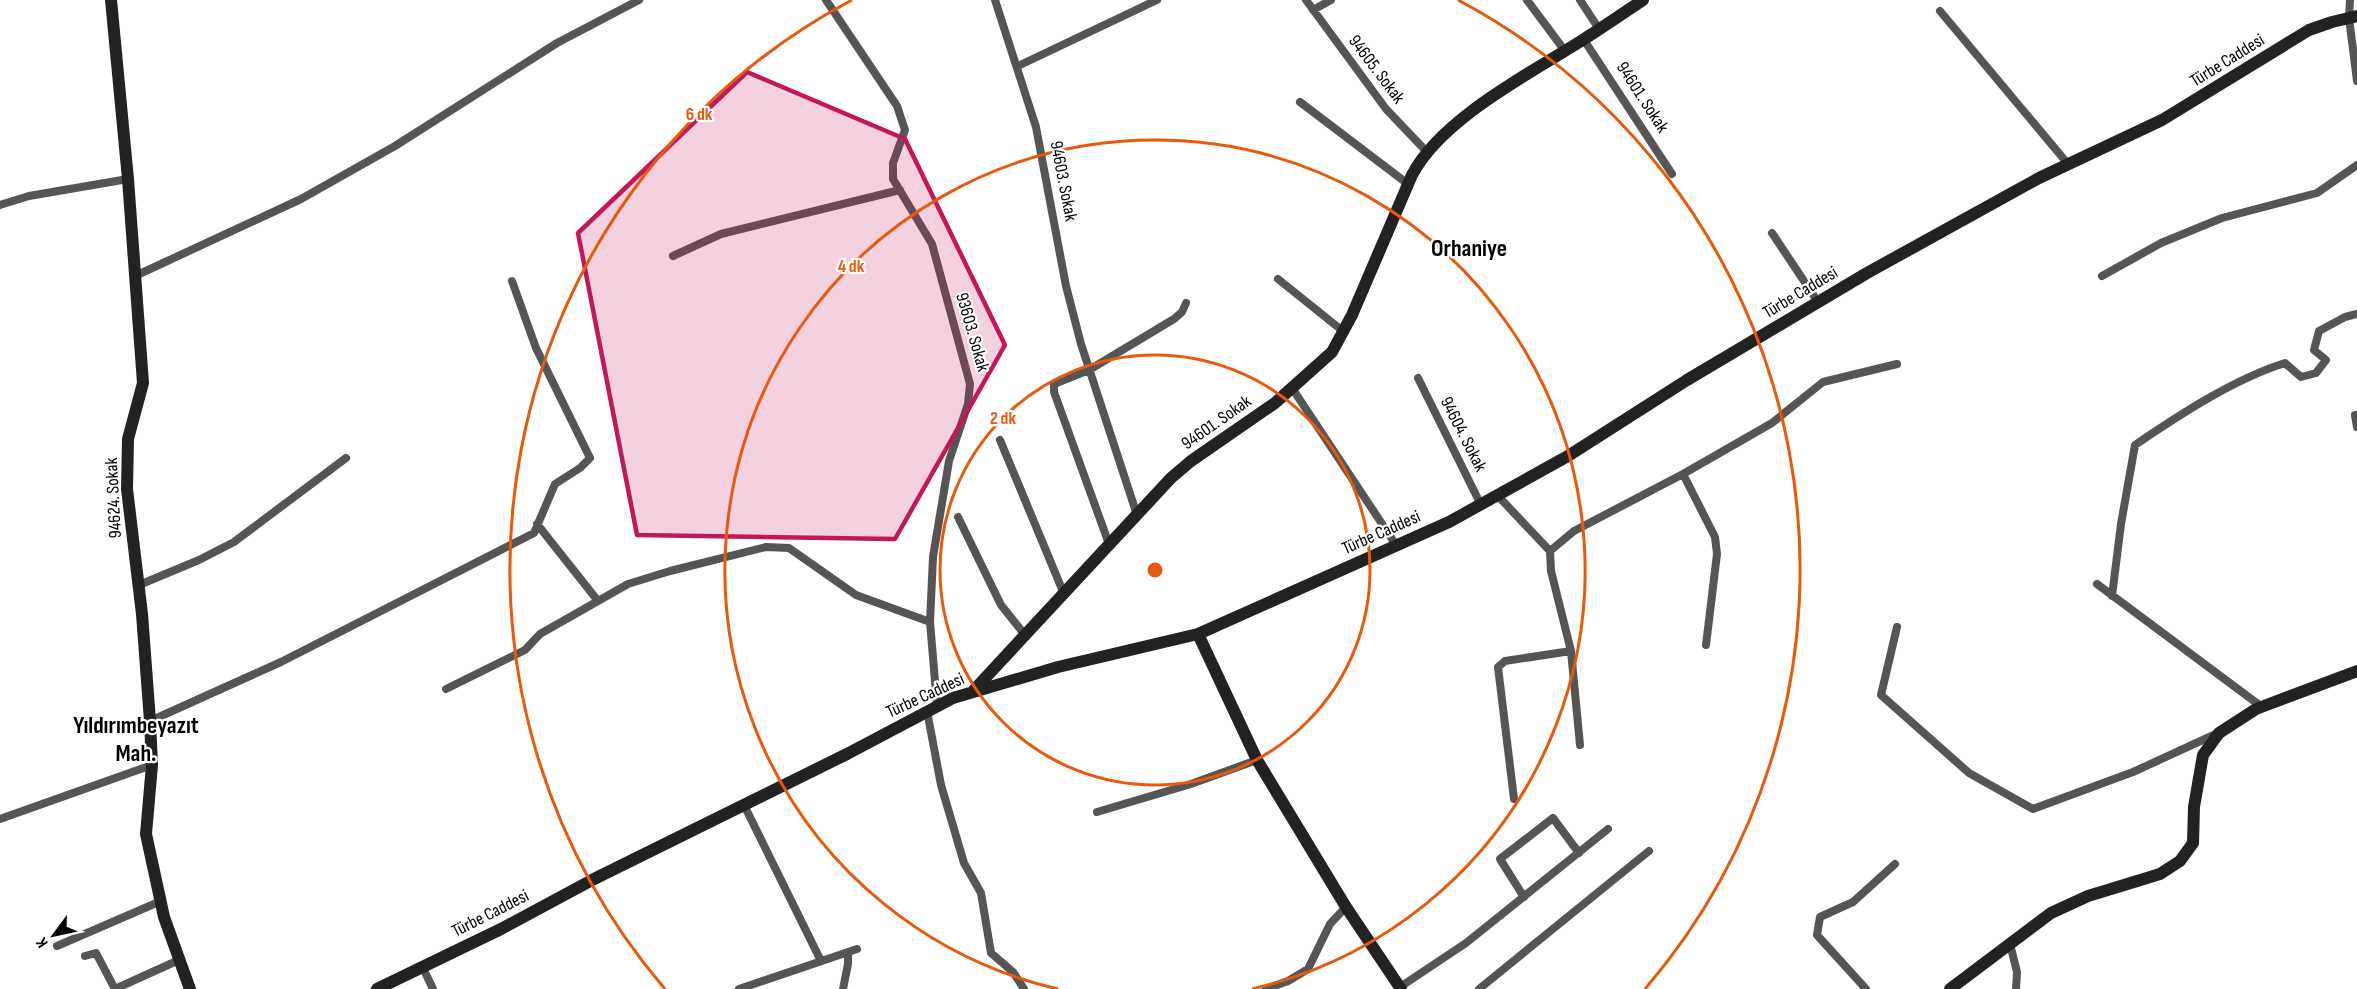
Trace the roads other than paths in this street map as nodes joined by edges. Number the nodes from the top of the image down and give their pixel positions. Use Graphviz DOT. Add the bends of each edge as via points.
graph roads {
  1 [pos="111,0"];
  2 [pos="639,0"];
  3 [pos="826,0"];
  4 [pos="995,0"];
  5 [pos="1157,0"];
  6 [pos="1306,0"];
  7 [pos="1331,0"];
  8 [pos="1527,0"];
  9 [pos="1580,0"];
  10 [pos="1643,0"];
  11 [pos="2350,0"];
  12 [pos="1313,10"];
  13 [pos="1940,11"];
  14 [pos="2353,17"];
  15 [pos="1599,29"];
  16 [pos="1584,40"];
  17 [pos="1565,51"];
  18 [pos="1018,66"];
  19 [pos="2357,81"];
  20 [pos="1300,102"];
  21 [pos="1427,152"];
  22 [pos="2068,164"];
  23 [pos="2357,165"];
  24 [pos="1672,174"];
  25 [pos="128,179"];
  26 [pos="1408,184"];
  27 [pos="900,190"];
  28 [pos="0,205"];
  29 [pos="1772,233"];
  30 [pos="673,256"];
  31 [pos="135,276"];
  32 [pos="2102,276"];
  33 [pos="1278,279"];
  34 [pos="512,281"];
  35 [pos="1818,302"];
  36 [pos="1186,303"];
  37 [pos="2357,314"];
  38 [pos="1344,332"];
  39 [pos="1897,364"];
  40 [pos="1089,370"];
  41 [pos="1418,378"];
  42 [pos="1292,388"];
  43 [pos="2355,415"];
  44 [pos="2357,427"];
  45 [pos="1000,440"];
  46 [pos="346,458"];
  47 [pos="1683,474"];
  48 [pos="1497,496"];
  49 [pos="1481,505"];
  50 [pos="1137,515"];
  51 [pos="957,517"];
  52 [pos="537,524"];
  53 [pos="1109,544"];
  54 [pos="1396,545"];
  55 [pos="1550,551"];
  56 [pos="2097,584"];
  57 [pos="139,585"];
  58 [pos="1064,594"];
  59 [pos="2112,596"];
  60 [pos="598,601"];
  61 [pos="930,622"];
  62 [pos="1897,627"];
  63 [pos="1198,634"];
  64 [pos="1025,635"];
  65 [pos="1706,645"];
  66 [pos="1571,651"];
  67 [pos="2357,671"];
  68 [pos="446,689"];
  69 [pos="974,691"];
  70 [pos="2262,706"];
  71 [pos="932,708"];
  72 [pos="150,721"];
  73 [pos="2219,733"];
  74 [pos="1580,746"];
  75 [pos="1257,760"];
  76 [pos="152,765"];
  77 [pos="1514,799"];
  78 [pos="744,805"];
  79 [pos="1097,812"];
  80 [pos="0,819"];
  81 [pos="1608,829"];
  82 [pos="1649,851"];
  83 [pos="1580,853"];
  84 [pos="1895,864"];
  85 [pos="1524,897"];
  86 [pos="161,901"];
  87 [pos="1346,907"];
  88 [pos="2010,944"];
  89 [pos="57,946"];
  90 [pos="85,956"];
  91 [pos="179,960"];
  92 [pos="821,961"];
  93 [pos="423,968"];
  94 [pos="1401,988"];
  95 [pos="190,989"];
  96 [pos="376,989"];
  97 [pos="433,989"];
  98 [pos="739,989"];
  99 [pos="843,989"];
  100 [pos="1024,989"];
  101 [pos="1266,989"];
  102 [pos="1479,989"];
  103 [pos="1866,989"];
  104 [pos="1950,989"];
  105 [pos="2016,989"];
  1 -- 25 [label="street, 94624. Sokak"];
  2 -- 31 [label="street" via="557,43 396,146 300,199"];
  3 -- 27 [label="street, 93603. Sokak" via="903,121 904,137 892,170"];
  4 -- 18 [label="street, 94603. Sokak"];
  5 -- 18 [label="street"];
  6 -- 12 [label="street, 94605. Sokak"];
  7 -- 12 [label="street"];
  8 -- 17 [label="street"];
  9 -- 15 [label="street"];
  10 -- 15 [label="street, 94601. Sokak"];
  11 -- 14 [label="street"];
  12 -- 21 [label="street, 94605. Sokak" via="1386,109"];
  13 -- 22 [label="street"];
  14 -- 19 [label="street"];
  14 -- 22 [label="street, Türbe Caddesi" via="2309,30 2162,120"];
  15 -- 16 [label="street, 94601. Sokak"];
  16 -- 17 [label="street, 94601. Sokak"];
  16 -- 24 [label="street, 94601. Sokak"];
  17 -- 21 [label="street, 94601. Sokak" via="1492,97"];
  18 -- 40 [label="street, 94603. Sokak" via="1042,149 1066,286"];
  20 -- 26 [label="street"];
  21 -- 26 [label="street, 94601. Sokak"];
  22 -- 35 [label="street, Türbe Caddesi"];
  23 -- 32 [label="street" via="2317,193 2222,218 2161,243"];
  25 -- 28 [label="street" via="29,196"];
  25 -- 31 [label="street, 94624. Sokak"];
  26 -- 38 [label="street, 94601. Sokak"];
  27 -- 30 [label="street" via="721,234"];
  27 -- 61 [label="street, 93603. Sokak" via="932,244 970,384 968,404 949,461 936,538"];
  29 -- 35 [label="street"];
  31 -- 57 [label="street, 94624. Sokak" via="143,383 128,439 127,489"];
  33 -- 38 [label="street"];
  34 -- 52 [label="street" via="536,348 590,458 555,484"];
  35 -- 48 [label="street, Türbe Caddesi"];
  36 -- 40 [label="street" via="1179,316"];
  37 -- 59 [label="street" via="2319,331 2314,350 2326,360 2316,373 2301,377 2285,363 2259,371 2135,445"];
  38 -- 42 [label="street, 94601. Sokak" via="1332,352"];
  39 -- 47 [label="street" via="1823,382 1772,423"];
  40 -- 50 [label="street, 94603. Sokak"];
  40 -- 53 [label="street" via="1057,381 1053,387"];
  41 -- 49 [label="street, 94604. Sokak"];
  42 -- 50 [label="street, 94601. Sokak" via="1180,470"];
  42 -- 54 [label="street"];
  43 -- 44 [label="street"];
  45 -- 58 [label="street"];
  46 -- 57 [label="street" via="234,542"];
  47 -- 55 [label="street" via="1574,531"];
  47 -- 65 [label="street" via="1715,537 1717,554"];
  48 -- 49 [label="street, Türbe Caddesi"];
  48 -- 55 [label="street"];
  49 -- 54 [label="street, Türbe Caddesi"];
  50 -- 53 [label="street, 94601. Sokak"];
  51 -- 64 [label="street" via="1001,605"];
  52 -- 60 [label="street"];
  52 -- 72 [label="street" via="534,533 418,594 281,663"];
  53 -- 58 [label="street, 94601. Sokak"];
  54 -- 63 [label="street, Türbe Caddesi"];
  55 -- 66 [label="street" via="1551,571"];
  56 -- 59 [label="street"];
  57 -- 72 [label="street, 94624. Sokak"];
  58 -- 64 [label="street, 94601. Sokak"];
  59 -- 70 [label="street"];
  60 -- 61 [label="street" via="639,581 766,547 789,548 856,595"];
  60 -- 68 [label="street" via="540,634 525,650"];
  61 -- 71 [label="street, 93603. Sokak"];
  62 -- 73 [label="street" via="1881,695 1969,773 2032,809 2133,772"];
  63 -- 69 [label="street, Türbe Caddesi"];
  63 -- 75 [label="street"];
  64 -- 69 [label="street, 94601. Sokak"];
  66 -- 74 [label="street"];
  66 -- 77 [label="street" via="1505,661 1498,667"];
  67 -- 70 [label="street"];
  69 -- 71 [label="street, Türbe Caddesi"];
  70 -- 73 [label="street"];
  71 -- 78 [label="street, Türbe Caddesi"];
  71 -- 100 [label="street, 93603. Sokak" via="941,785 964,863 981,893 991,953 1013,972"];
  72 -- 76 [label="street, 94624. Sokak"];
  73 -- 88 [label="street" via="2203,755 2194,807 2193,843 2180,861 2160,874 2088,896 2050,913"];
  75 -- 79 [label="street"];
  75 -- 87 [label="street"];
  76 -- 80 [label="street"];
  76 -- 86 [label="street, 94624. Sokak" via="146,834"];
  78 -- 92 [label="street"];
  78 -- 93 [label="street, Türbe Caddesi"];
  81 -- 83 [label="street"];
  82 -- 102 [label="street"];
  83 -- 85 [label="street"];
  83 -- 85 [label="street" via="1553,818 1500,859"];
  84 -- 103 [label="street" via="1853,902 1820,917 1817,935"];
  85 -- 94 [label="street"];
  86 -- 89 [label="street"];
  86 -- 91 [label="street, 94624. Sokak"];
  87 -- 94 [label="street"];
  87 -- 101 [label="street" via="1330,924 1308,969"];
  88 -- 104 [label="street"];
  88 -- 105 [label="street" via="2017,972"];
  90 -- 91 [label="street" via="96,953 115,989"];
  91 -- 95 [label="street, 94624. Sokak"];
  92 -- 98 [label="street"];
  92 -- 99 [label="street" via="853,950"];
  93 -- 96 [label="street, Türbe Caddesi"];
  93 -- 97 [label="street"];
}
